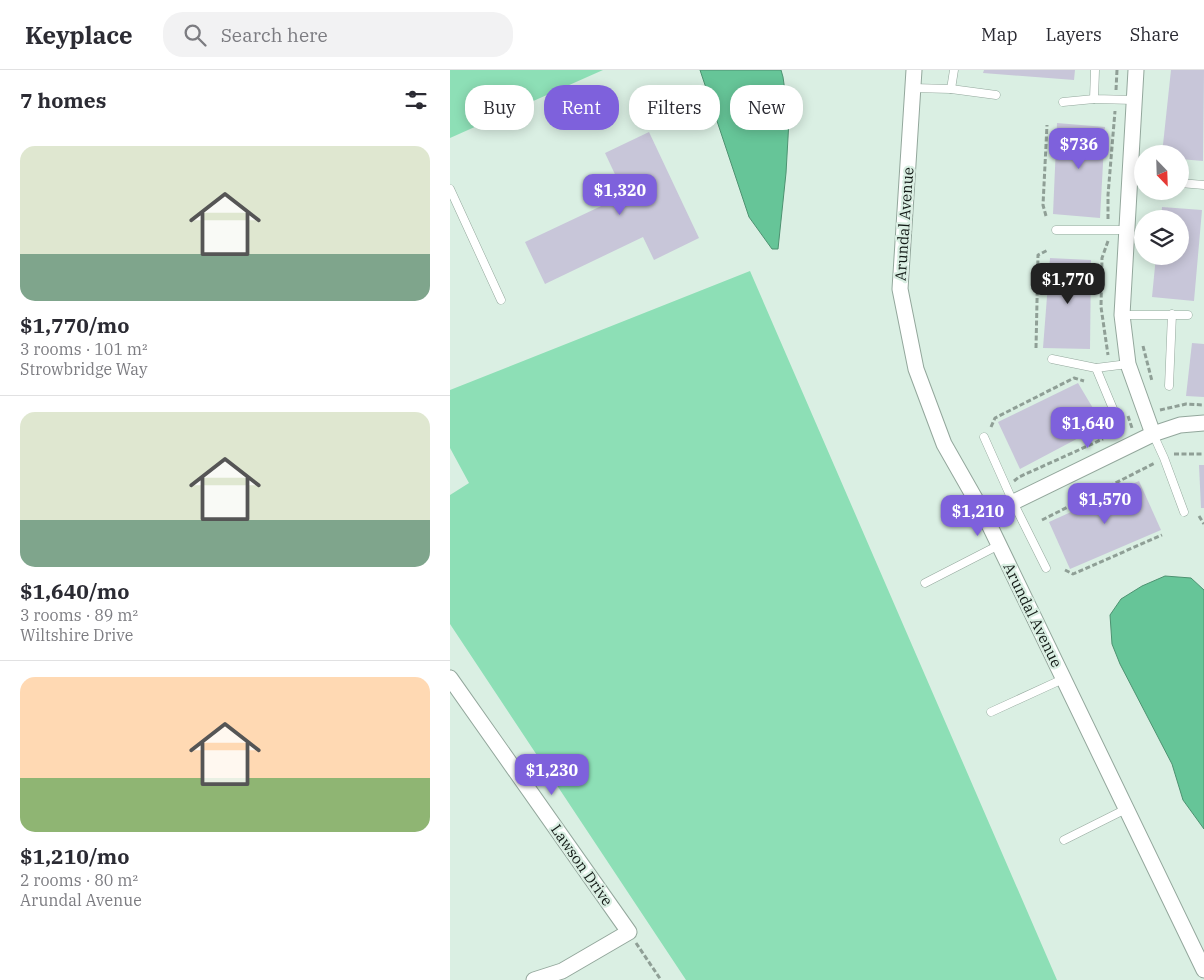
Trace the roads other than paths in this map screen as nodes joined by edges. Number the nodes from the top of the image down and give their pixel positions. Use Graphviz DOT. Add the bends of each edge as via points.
graph roads {
  1 [pos="914,70"];
  2 [pos="954,70"];
  3 [pos="1095,70"];
  4 [pos="1136,70"];
  5 [pos="913,88"];
  6 [pos="951,89"];
  7 [pos="996,95"];
  8 [pos="1094,99"];
  9 [pos="1134,100"];
  10 [pos="1063,102"];
  11 [pos="1135,145"];
  12 [pos="1189,184"];
  13 [pos="1204,185"];
  14 [pos="450,188"];
  15 [pos="1134,191"];
  16 [pos="1056,230"];
  17 [pos="1127,230"];
  18 [pos="501,300"];
  19 [pos="1122,314"];
  20 [pos="1172,314"];
  21 [pos="1188,314"];
  22 [pos="1052,359"];
  23 [pos="1128,364"];
  24 [pos="1096,368"];
  25 [pos="1168,386"];
  26 [pos="1116,416"];
  27 [pos="1204,423"];
  28 [pos="1152,434"];
  29 [pos="984,437"];
  30 [pos="1013,502"];
  31 [pos="1184,512"];
  32 [pos="985,516"];
  33 [pos="999,545"];
  34 [pos="1046,568"];
  35 [pos="926,583"];
  36 [pos="450,678"];
  37 [pos="1064,679"];
  38 [pos="991,712"];
  39 [pos="1126,809"];
  40 [pos="1064,840"];
  41 [pos="1204,970"];
  42 [pos="534,980"];
  1 -- 5 [label="street, Arundal Avenue"];
  2 -- 6 [label="lane"];
  3 -- 8 [label="lane"];
  4 -- 9 [label="street"];
  5 -- 6 [label="lane"];
  5 -- 32 [label="street, Arundal Avenue" via="900,289 919,379 944,444"];
  6 -- 7 [label="lane"];
  8 -- 9 [label="lane"];
  8 -- 10 [label="lane"];
  9 -- 11 [label="street"];
  12 -- 13 [label="lane"];
  14 -- 18 [label="lane"];
  15 -- 17 [label="street"];
  16 -- 17 [label="lane"];
  17 -- 19 [label="street"];
  19 -- 20 [label="lane"];
  19 -- 23 [label="street"];
  20 -- 21 [label="lane"];
  20 -- 25 [label="lane"];
  22 -- 24 [label="lane"];
  23 -- 24 [label="lane"];
  23 -- 28 [label="street"];
  24 -- 26 [label="lane"];
  27 -- 28 [label="street" via="1180,425"];
  28 -- 30 [label="street"];
  28 -- 31 [label="lane"];
  29 -- 30 [label="lane"];
  30 -- 32 [label="street"];
  30 -- 34 [label="lane"];
  32 -- 33 [label="street, Arundal Avenue"];
  33 -- 35 [label="lane"];
  33 -- 37 [label="street, Arundal Avenue"];
  36 -- 42 [label="street, Lawson Drive" via="629,932 562,971"];
  37 -- 38 [label="lane"];
  37 -- 39 [label="street, Arundal Avenue"];
  39 -- 40 [label="lane"];
  39 -- 41 [label="street, Arundal Avenue"];
}
